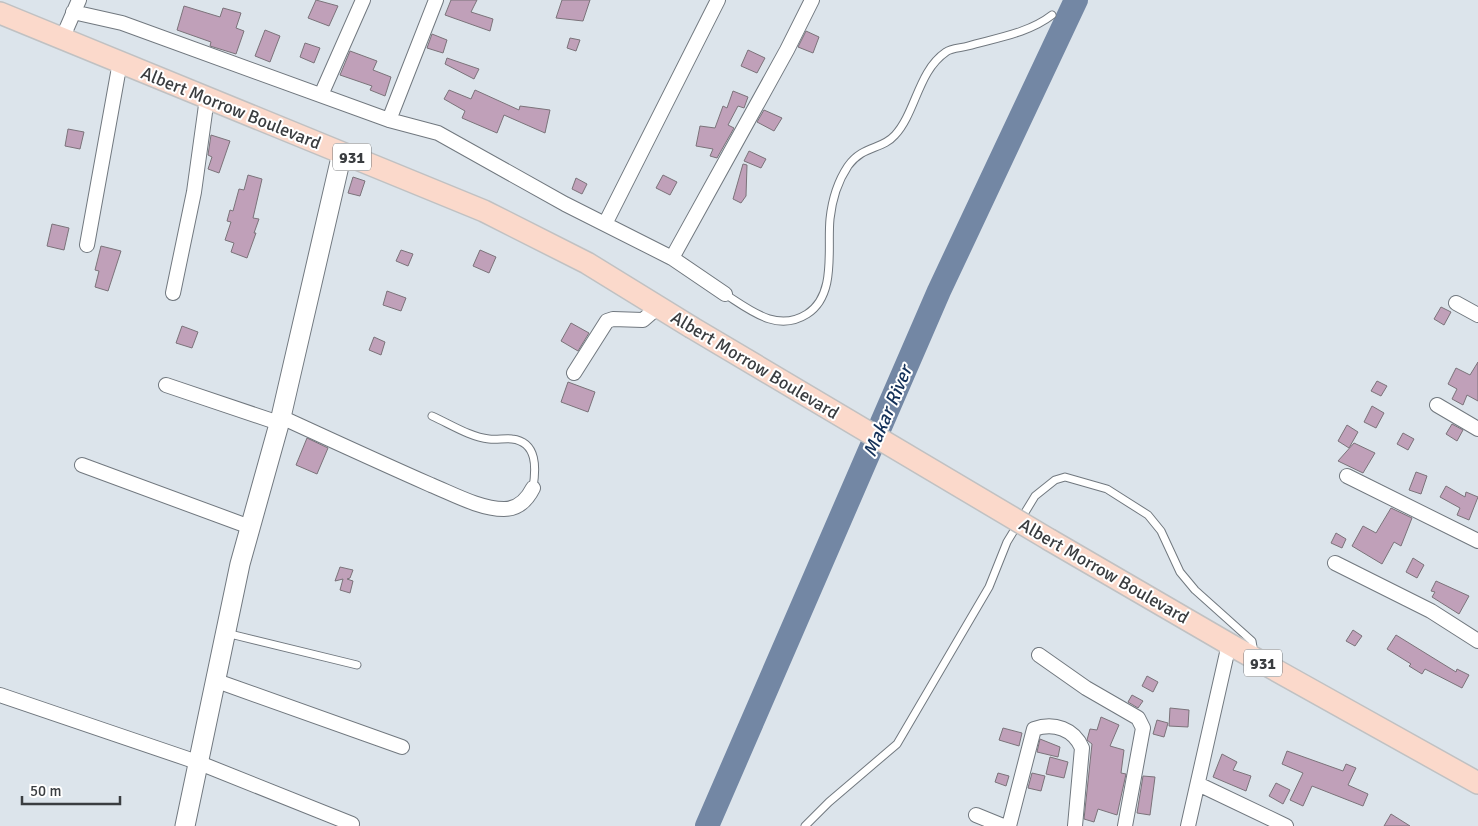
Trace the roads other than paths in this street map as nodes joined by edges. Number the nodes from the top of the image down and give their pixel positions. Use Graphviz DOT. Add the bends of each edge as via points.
graph roads {
  1 [pos="363,0"];
  2 [pos="436,0"];
  3 [pos="718,0"];
  4 [pos="812,0"];
  5 [pos="76,6"];
  6 [pos="0,13"];
  7 [pos="1052,16"];
  8 [pos="62,39"];
  9 [pos="120,62"];
  10 [pos="321,95"];
  11 [pos="207,98"];
  12 [pos="389,120"];
  13 [pos="342,153"];
  14 [pos="605,224"];
  15 [pos="86,245"];
  16 [pos="672,258"];
  17 [pos="173,294"];
  18 [pos="725,294"];
  19 [pos="1456,303"];
  20 [pos="658,307"];
  21 [pos="1478,315"];
  22 [pos="574,374"];
  23 [pos="166,384"];
  24 [pos="1437,405"];
  25 [pos="432,416"];
  26 [pos="280,420"];
  27 [pos="1478,430"];
  28 [pos="82,465"];
  29 [pos="1347,476"];
  30 [pos="533,488"];
  31 [pos="250,527"];
  32 [pos="1478,541"];
  33 [pos="1335,563"];
  34 [pos="224,633"];
  35 [pos="1478,641"];
  36 [pos="1229,644"];
  37 [pos="1039,655"];
  38 [pos="1254,658"];
  39 [pos="357,666"];
  40 [pos="214,680"];
  41 [pos="0,695"];
  42 [pos="402,747"];
  43 [pos="197,762"];
  44 [pos="1478,783"];
  45 [pos="1198,784"];
  46 [pos="976,815"];
  47 [pos="352,824"];
  48 [pos="185,826"];
  49 [pos="805,826"];
  50 [pos="1003,826"];
  51 [pos="1009,826"];
  52 [pos="1075,826"];
  53 [pos="1125,826"];
  54 [pos="1188,826"];
  55 [pos="1286,826"];
  1 -- 10 [label="street"];
  2 -- 12 [label="street"];
  3 -- 14 [label="street"];
  4 -- 16 [label="street"];
  5 -- 8 [label="street"];
  5 -- 10 [label="street"];
  6 -- 8 [label="main road, Albert Morrow Boulevard / 931"];
  7 -- 18 [label="lane" via="1038,26 947,51 935,63 895,136 858,154 835,195 830,219 826,283 821,298 808,313 790,322 775,321"];
  8 -- 9 [label="main road, Albert Morrow Boulevard / 931"];
  9 -- 11 [label="main road, Albert Morrow Boulevard / 931"];
  9 -- 15 [label="street"];
  10 -- 12 [label="street"];
  11 -- 13 [label="main road, Albert Morrow Boulevard / 931"];
  11 -- 17 [label="street" via="194,192"];
  12 -- 14 [label="street" via="438,134"];
  13 -- 20 [label="main road, Albert Morrow Boulevard / 931" via="528,232"];
  13 -- 26 [label="street"];
  14 -- 16 [label="street"];
  16 -- 18 [label="street"];
  19 -- 21 [label="street"];
  20 -- 22 [label="street" via="643,320 608,321"];
  20 -- 36 [label="main road, Albert Morrow Boulevard / 931, bridge"];
  23 -- 26 [label="street"];
  24 -- 27 [label="street"];
  25 -- 30 [label="lane" via="489,439 515,439 527,445 534,456"];
  26 -- 30 [label="street" via="482,504 506,509 518,506 527,500"];
  26 -- 31 [label="street"];
  28 -- 31 [label="street"];
  29 -- 32 [label="street"];
  31 -- 34 [label="street"];
  33 -- 35 [label="street" via="1431,611"];
  34 -- 39 [label="lane"];
  34 -- 40 [label="street"];
  36 -- 38 [label="main road, Albert Morrow Boulevard / 931"];
  36 -- 45 [label="street"];
  37 -- 53 [label="street" via="1141,723 1143,728"];
  38 -- 44 [label="main road, Albert Morrow Boulevard / 931"];
  38 -- 49 [label="lane" via="1252,641 1195,590 1180,572 1161,530 1148,515 1107,489 1065,477 1055,480 1036,496 1007,542 989,587 897,744"];
  40 -- 42 [label="street"];
  40 -- 43 [label="street"];
  41 -- 43 [label="street"];
  43 -- 47 [label="street"];
  43 -- 48 [label="street"];
  45 -- 54 [label="street"];
  45 -- 55 [label="street"];
  46 -- 50 [label="street"];
  51 -- 52 [label="street" via="1034,729 1048,726 1070,731 1082,748"];
}
